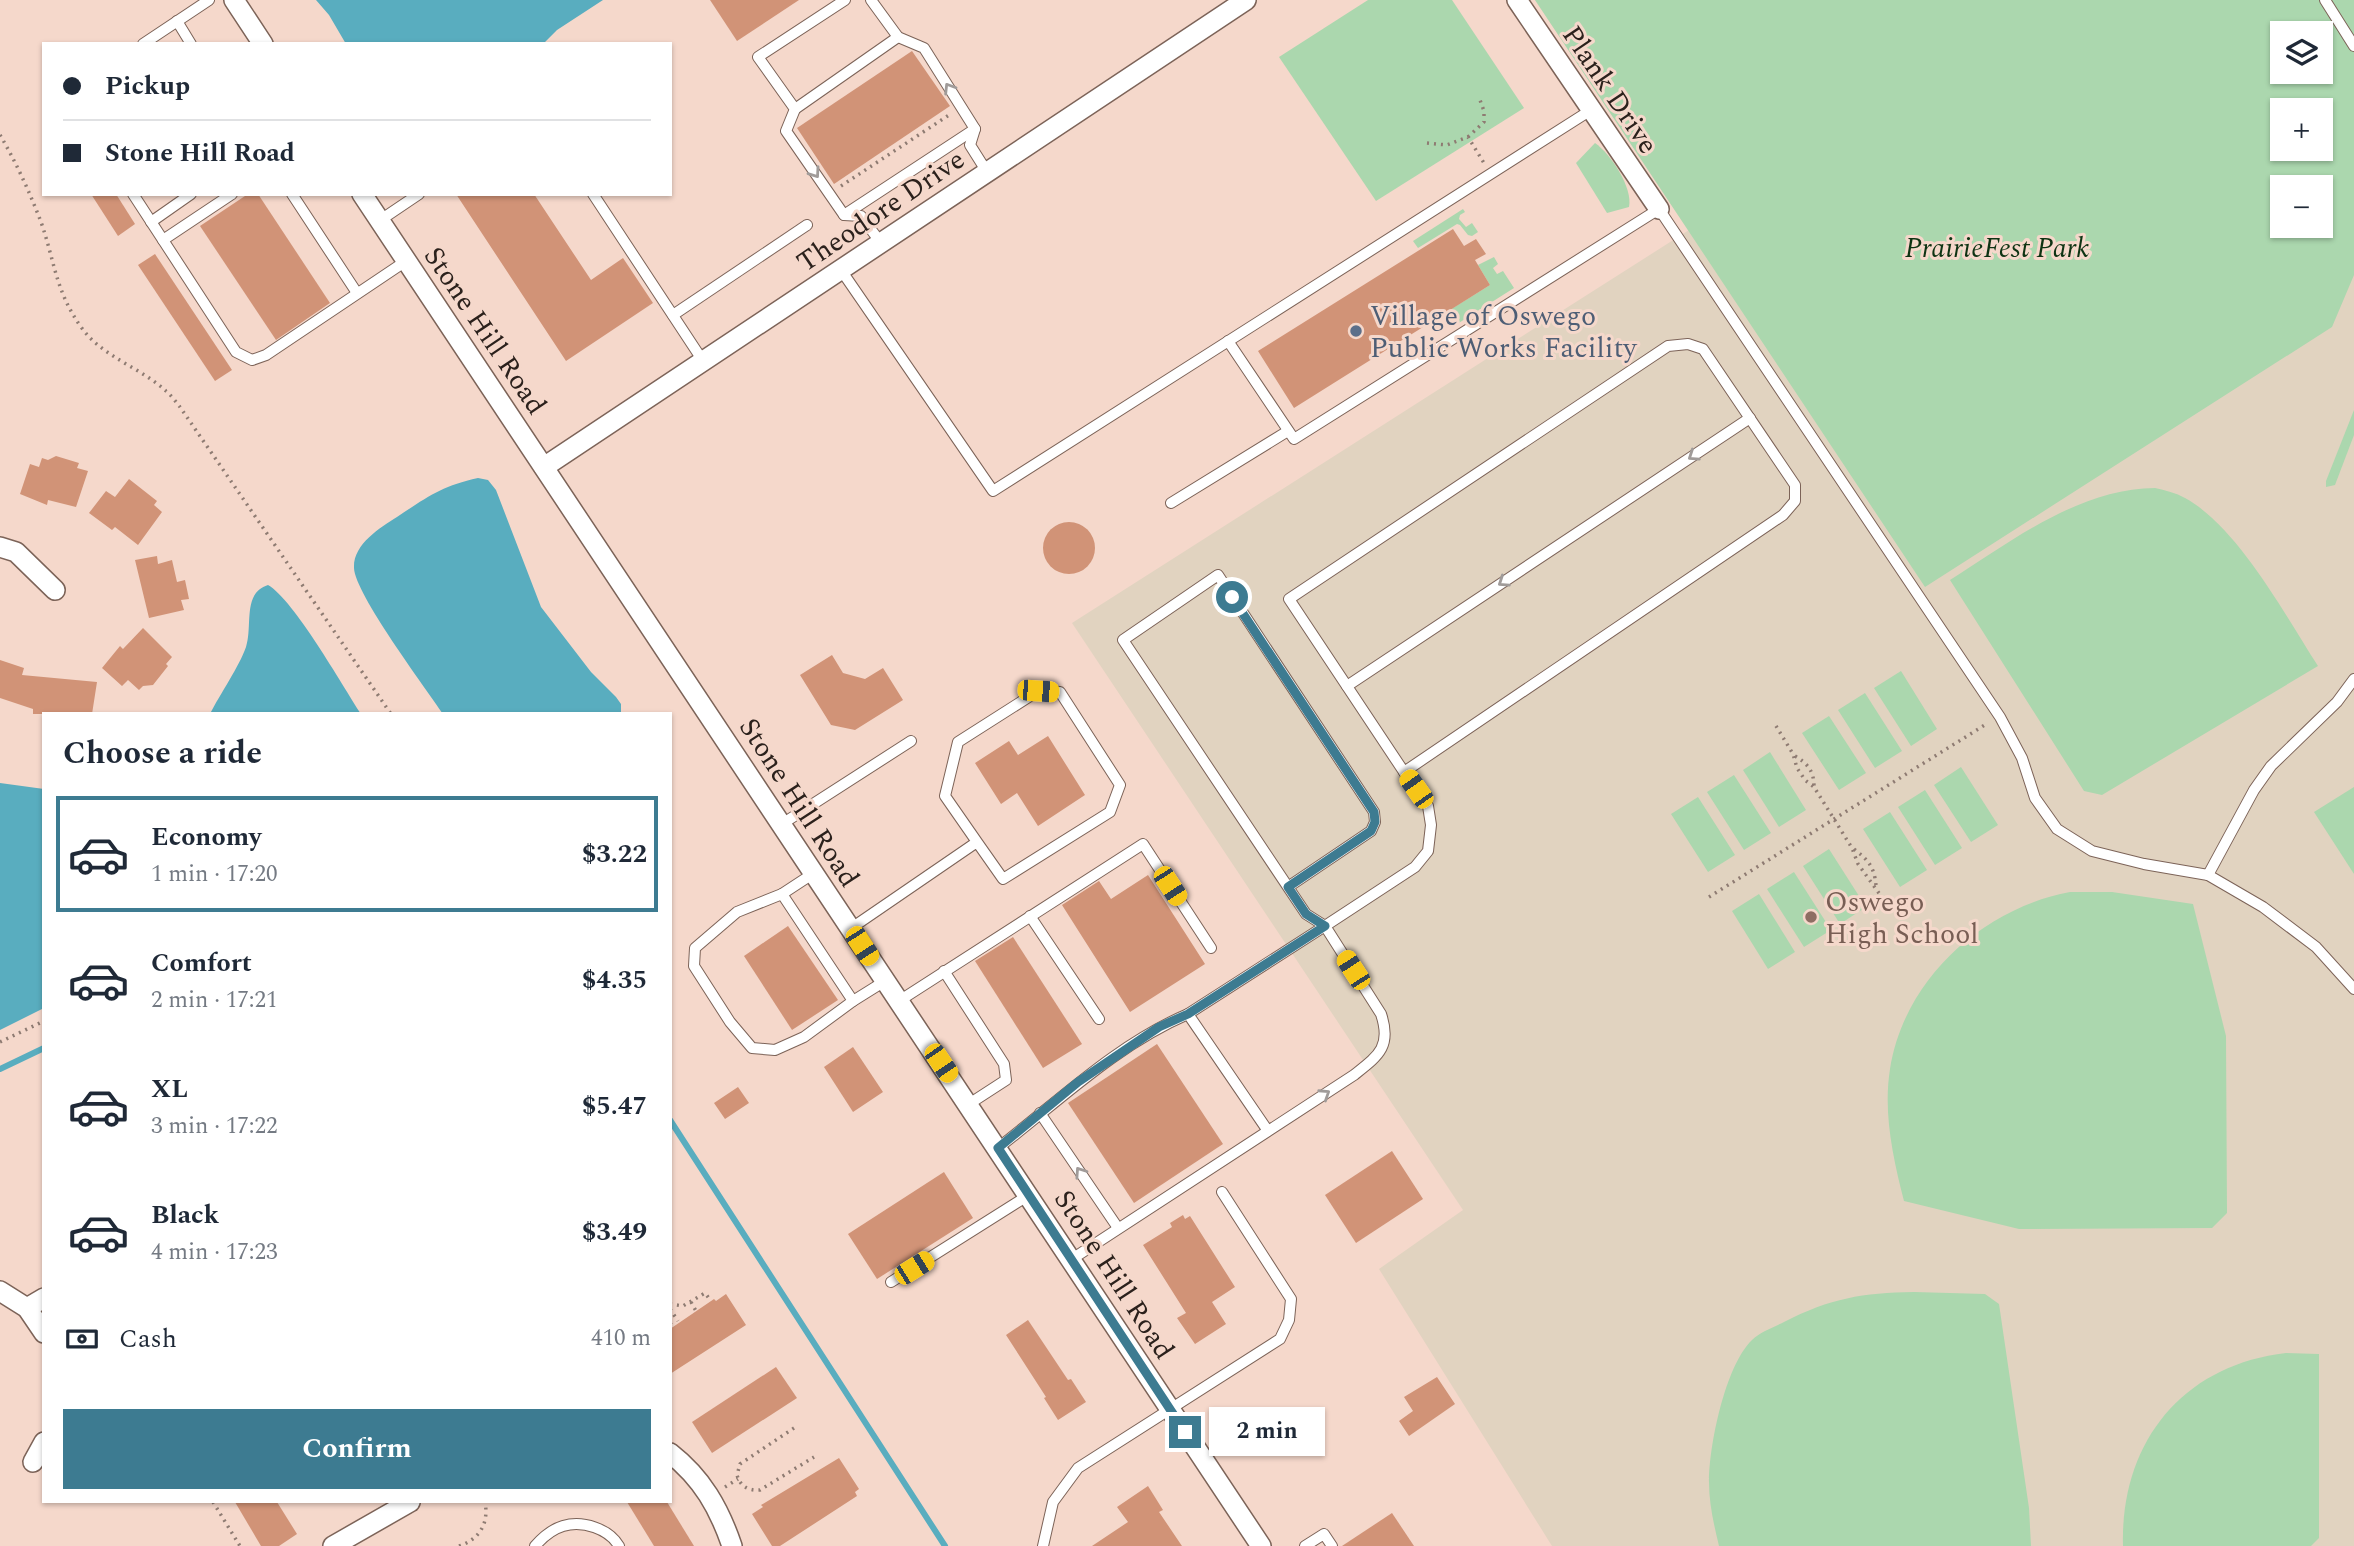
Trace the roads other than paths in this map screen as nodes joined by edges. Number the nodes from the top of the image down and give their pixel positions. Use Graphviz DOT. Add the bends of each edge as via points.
graph roads {
  1 [pos="209,0"];
  2 [pos="234,0"];
  3 [pos="845,0"];
  4 [pos="871,0"];
  5 [pos="1246,0"];
  6 [pos="1517,0"];
  7 [pos="2325,0"];
  8 [pos="1224,6"];
  9 [pos="177,21"];
  10 [pos="898,37"];
  11 [pos="146,42"];
  12 [pos="190,42"];
  13 [pos="262,42"];
  14 [pos="2354,46"];
  15 [pos="795,109"];
  16 [pos="1591,110"];
  17 [pos="975,129"];
  18 [pos="987,172"];
  19 [pos="134,196"];
  20 [pos="188,196"];
  21 [pos="229,196"];
  22 [pos="293,196"];
  23 [pos="363,196"];
  24 [pos="416,196"];
  25 [pos="594,196"];
  26 [pos="1659,209"];
  27 [pos="844,215"];
  28 [pos="379,221"];
  29 [pos="151,222"];
  30 [pos="807,225"];
  31 [pos="163,240"];
  32 [pos="881,243"];
  33 [pos="407,261"];
  34 [pos="841,270"];
  35 [pos="357,293"];
  36 [pos="673,315"];
  37 [pos="1228,341"];
  38 [pos="703,361"];
  39 [pos="1749,418"];
  40 [pos="1288,431"];
  41 [pos="544,467"];
  42 [pos="1171,503"];
  43 [pos="0,547"];
  44 [pos="55,590"];
  45 [pos="2354,679"];
  46 [pos="1347,686"];
  47 [pos="911,741"];
  48 [pos="1404,772"];
  49 [pos="782,824"];
  50 [pos="977,842"];
  51 [pos="814,873"];
  52 [pos="2208,875"];
  53 [pos="1288,887"];
  54 [pos="782,894"];
  55 [pos="1030,916"];
  56 [pos="1325,926"];
  57 [pos="850,929"];
  58 [pos="1211,948"];
  59 [pos="944,971"];
  60 [pos="885,981"];
  61 [pos="2354,989"];
  62 [pos="853,1001"];
  63 [pos="899,1001"];
  64 [pos="1188,1014"];
  65 [pos="1099,1019"];
  66 [pos="969,1104"];
  67 [pos="1040,1113"];
  68 [pos="1268,1131"];
  69 [pos="998,1148"];
  70 [pos="1222,1192"];
  71 [pos="1029,1195"];
  72 [pos="1118,1228"];
  73 [pos="1072,1259"];
  74 [pos="891,1282"];
  75 [pos="0,1291"];
  76 [pos="35,1303"];
  77 [pos="42,1326"];
  78 [pos="1170,1409"];
  79 [pos="42,1446"];
  80 [pos="672,1454"];
  81 [pos="33,1462"];
  82 [pos="408,1503"];
  83 [pos="333,1546"];
  84 [pos="535,1546"];
  85 [pos="619,1546"];
  86 [pos="732,1546"];
  87 [pos="1043,1546"];
  88 [pos="1261,1546"];
  89 [pos="1305,1546"];
  90 [pos="1332,1546"];
  1 -- 9 [label="lane"];
  2 -- 13 [label="street"];
  3 -- 15 [label="lane" via="758,57"];
  4 -- 10 [label="lane"];
  5 -- 8 [label="street, Theodore Drive"];
  6 -- 16 [label="street, Plank Drive"];
  7 -- 14 [label="lane"];
  8 -- 18 [label="street, Theodore Drive"];
  9 -- 11 [label="lane"];
  9 -- 12 [label="lane"];
  10 -- 15 [label="lane"];
  17 -- 10 [label="lane, one-way" via="924,48"];
  15 -- 27 [label="lane, one-way" via="786,131"];
  16 -- 26 [label="street, Plank Drive"];
  16 -- 37 [label="lane"];
  17 -- 18 [label="lane" via="970,145"];
  17 -- 27 [label="lane"];
  18 -- 32 [label="street, Theodore Drive"];
  19 -- 29 [label="lane"];
  20 -- 29 [label="lane"];
  21 -- 31 [label="lane"];
  22 -- 35 [label="lane"];
  23 -- 28 [label="street, Stone Hill Road"];
  24 -- 28 [label="lane"];
  25 -- 36 [label="lane"];
  26 -- 40 [label="lane" via="1294,439"];
  26 -- 52 [label="lane" via="2000,717 2022,758 2035,798 2057,829 2092,850"];
  27 -- 32 [label="lane" via="861,216"];
  28 -- 33 [label="street, Stone Hill Road"];
  29 -- 31 [label="lane"];
  30 -- 36 [label="lane"];
  31 -- 35 [label="lane" via="236,352 251,360 267,355"];
  32 -- 34 [label="street, Theodore Drive"];
  33 -- 35 [label="lane"];
  33 -- 41 [label="street, Stone Hill Road"];
  34 -- 37 [label="lane" via="993,491"];
  34 -- 38 [label="street, Theodore Drive"];
  36 -- 38 [label="lane"];
  37 -- 40 [label="lane"];
  38 -- 41 [label="street, Theodore Drive"];
  39 -- 46 [label="lane, one-way"];
  39 -- 46 [label="lane" via="1703,349 1688,344 1668,346 1289,600"];
  39 -- 48 [label="lane" via="1795,485 1795,501 1783,515"];
  40 -- 42 [label="lane"];
  41 -- 49 [label="street, Stone Hill Road"];
  43 -- 44 [label="street" via="16,552"];
  45 -- 52 [label="lane" via="2337,702 2271,766"];
  46 -- 48 [label="lane"];
  47 -- 49 [label="lane"];
  48 -- 56 [label="lane" via="1428,806 1428,850 1415,867"];
  49 -- 51 [label="street, Stone Hill Road"];
  50 -- 50 [label="lane" via="1003,879 1110,812 1120,785 1060,692 1038,691 958,742 945,796"];
  50 -- 57 [label="lane"];
  51 -- 54 [label="lane"];
  51 -- 57 [label="street, Stone Hill Road"];
  52 -- 61 [label="lane" via="2263,907 2316,947"];
  53 -- 53 [label="lane" via="1123,640 1217,575 1374,812 1371,831"];
  53 -- 56 [label="lane" via="1306,914"];
  54 -- 62 [label="lane"];
  54 -- 62 [label="lane" via="737,912 695,948 694,966 730,1022 752,1048 775,1050 804,1037"];
  55 -- 58 [label="lane" via="1143,844"];
  55 -- 59 [label="lane"];
  55 -- 65 [label="lane"];
  56 -- 64 [label="lane"];
  68 -- 56 [label="lane, one-way" via="1354,1075 1378,1056 1384,1044 1381,1014"];
  57 -- 60 [label="street, Stone Hill Road"];
  59 -- 63 [label="lane"];
  59 -- 66 [label="lane" via="1004,1064 1006,1080"];
  60 -- 62 [label="lane"];
  60 -- 63 [label="street, Stone Hill Road"];
  63 -- 66 [label="street, Stone Hill Road"];
  64 -- 67 [label="lane" via="1159,1027"];
  64 -- 68 [label="lane"];
  66 -- 69 [label="street, Stone Hill Road"];
  67 -- 69 [label="lane"];
  72 -- 67 [label="lane, one-way"];
  68 -- 72 [label="lane"];
  69 -- 71 [label="street, Stone Hill Road"];
  70 -- 78 [label="lane" via="1291,1299 1289,1320 1280,1339"];
  71 -- 73 [label="street, Stone Hill Road"];
  71 -- 74 [label="lane"];
  72 -- 73 [label="lane"];
  73 -- 78 [label="street, Stone Hill Road"];
  75 -- 76 [label="street"];
  76 -- 77 [label="street"];
  78 -- 87 [label="lane" via="1078,1468 1053,1502"];
  78 -- 88 [label="street, Stone Hill Road"];
  79 -- 81 [label="street"];
  80 -- 86 [label="street" via="712,1499"];
  82 -- 83 [label="street"];
  84 -- 85 [label="lane" via="564,1526 581,1525 602,1529"];
  89 -- 90 [label="lane" via="1324,1534"];
}
